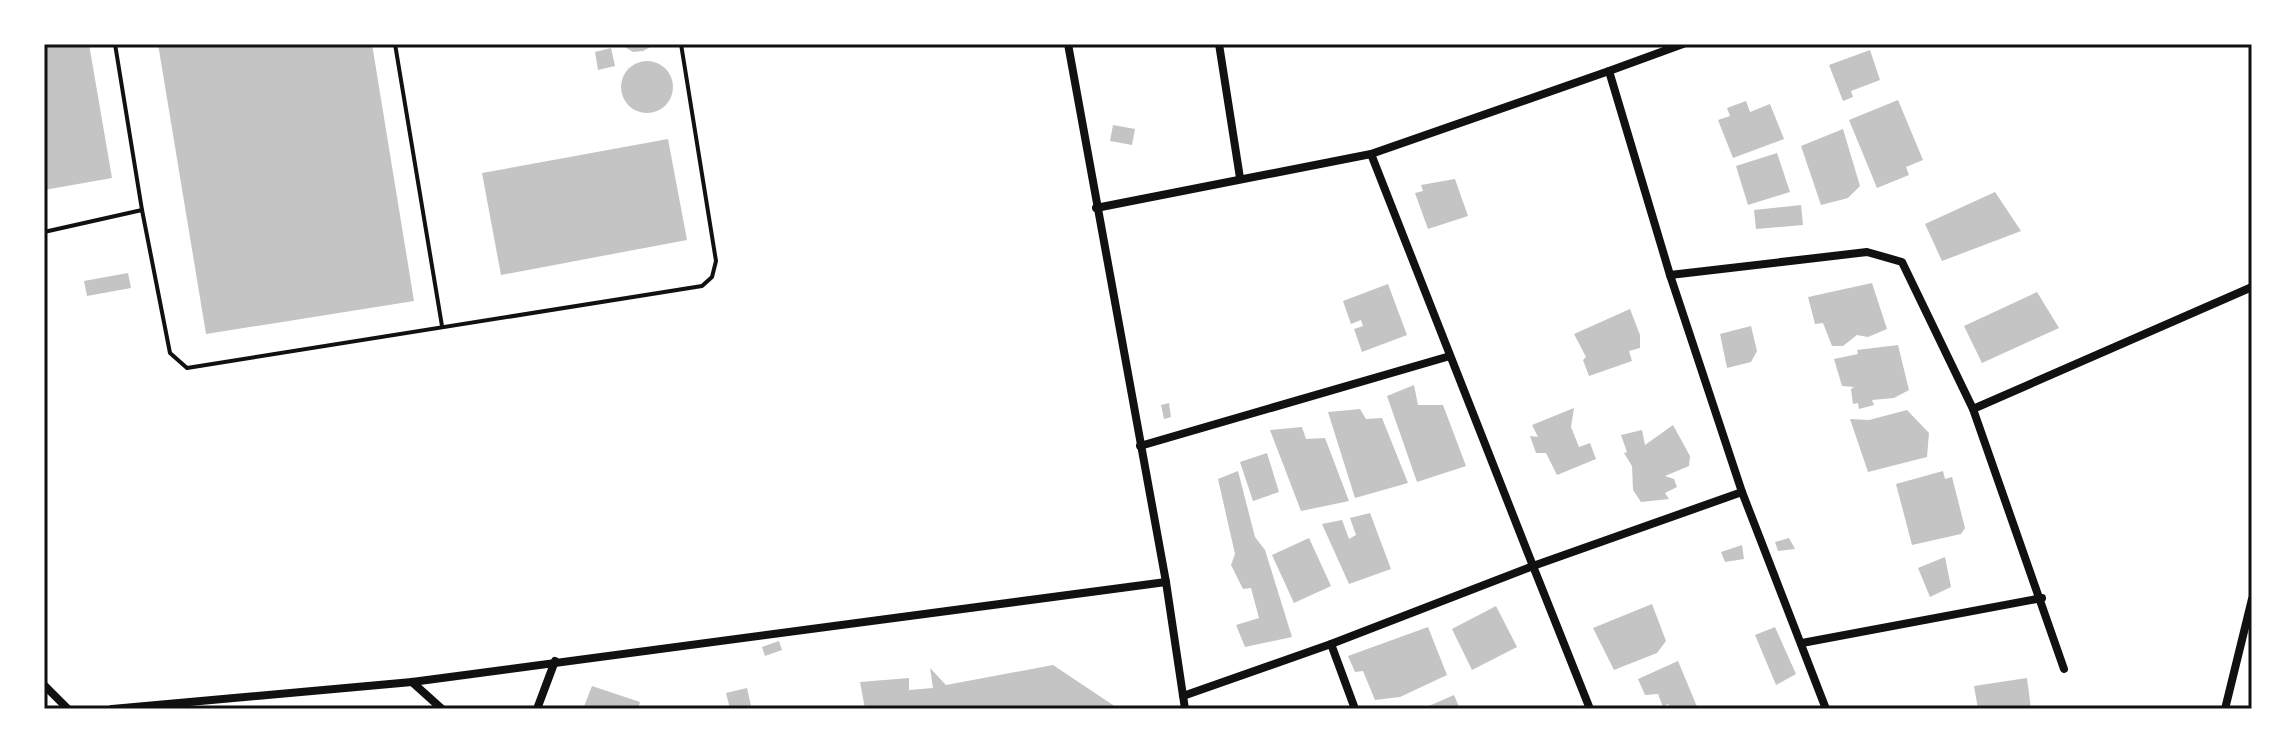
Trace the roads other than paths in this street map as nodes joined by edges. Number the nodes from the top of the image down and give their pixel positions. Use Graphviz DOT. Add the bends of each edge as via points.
graph roads {
  1 [pos="115,44"];
  2 [pos="395,44"];
  3 [pos="681,44"];
  4 [pos="1068,44"];
  5 [pos="1219,44"];
  6 [pos="1683,44"];
  7 [pos="1609,71"];
  8 [pos="1371,154"];
  9 [pos="1240,178"];
  10 [pos="1096,208"];
  11 [pos="142,210"];
  12 [pos="44,232"];
  13 [pos="1670,275"];
  14 [pos="2252,287"];
  15 [pos="442,326"];
  16 [pos="1450,356"];
  17 [pos="1973,409"];
  18 [pos="1140,446"];
  19 [pos="1742,492"];
  20 [pos="1533,566"];
  21 [pos="1166,582"];
  22 [pos="2042,598"];
  23 [pos="2252,599"];
  24 [pos="1802,643"];
  25 [pos="1331,644"];
  26 [pos="555,661"];
  27 [pos="2064,669"];
  28 [pos="412,682"];
  29 [pos="44,685"];
  30 [pos="1183,696"];
  31 [pos="68,709"];
  32 [pos="112,709"];
  33 [pos="442,709"];
  34 [pos="537,709"];
  35 [pos="1185,709"];
  36 [pos="1355,709"];
  37 [pos="1590,709"];
  38 [pos="1826,709"];
  39 [pos="2225,709"];
  1 -- 11 [label="lane"];
  2 -- 15 [label="lane"];
  3 -- 15 [label="lane" via="716,261 712,277 702,286"];
  4 -- 10 [label="street"];
  5 -- 9 [label="street"];
  6 -- 7 [label="street"];
  7 -- 8 [label="street"];
  7 -- 13 [label="street"];
  8 -- 9 [label="street"];
  8 -- 16 [label="street"];
  9 -- 10 [label="street"];
  10 -- 18 [label="street"];
  11 -- 12 [label="lane"];
  11 -- 15 [label="lane" via="170,353 187,368"];
  13 -- 17 [label="street" via="1867,252 1902,262"];
  13 -- 19 [label="street"];
  14 -- 17 [label="street"];
  16 -- 18 [label="street"];
  16 -- 20 [label="street"];
  17 -- 22 [label="street"];
  18 -- 21 [label="street"];
  19 -- 20 [label="street"];
  19 -- 24 [label="street"];
  20 -- 25 [label="street"];
  20 -- 37 [label="street"];
  21 -- 26 [label="street"];
  21 -- 30 [label="street"];
  22 -- 24 [label="street"];
  22 -- 27 [label="street"];
  23 -- 39 [label="street"];
  24 -- 38 [label="street"];
  25 -- 30 [label="street"];
  25 -- 36 [label="street"];
  26 -- 28 [label="street"];
  26 -- 34 [label="street"];
  28 -- 32 [label="street"];
  28 -- 33 [label="street"];
  29 -- 31 [label="street"];
  30 -- 35 [label="street"];
}
